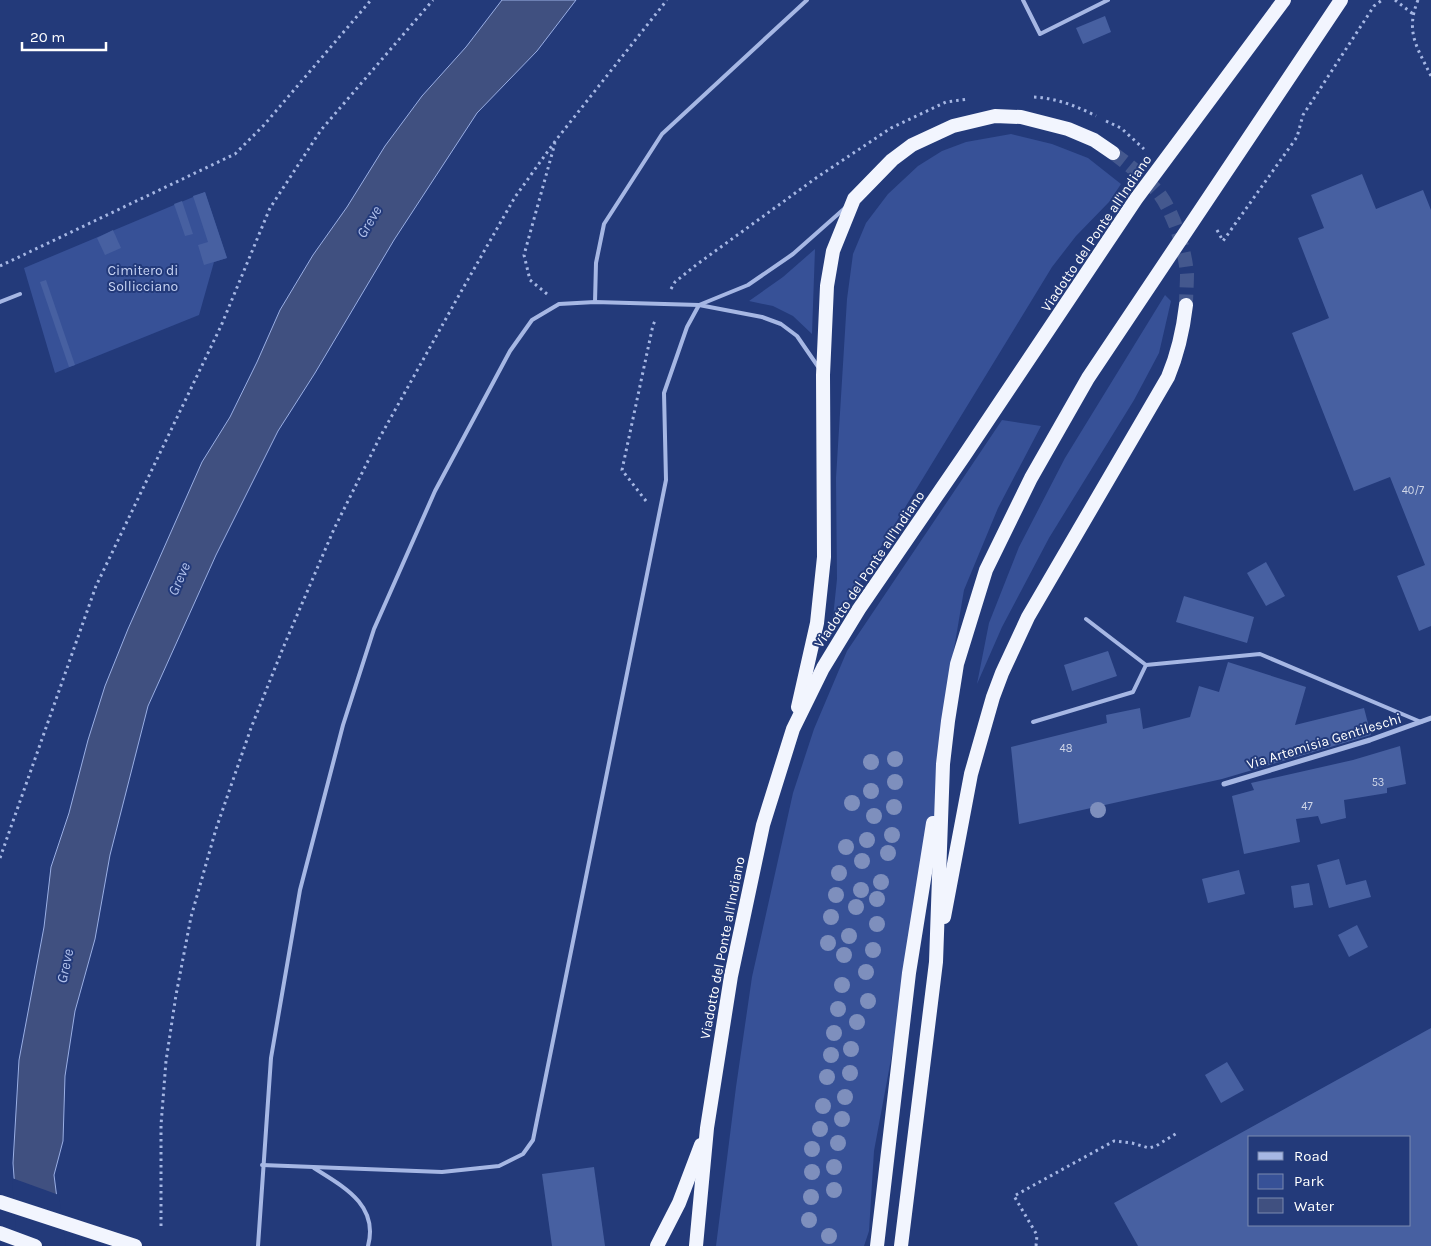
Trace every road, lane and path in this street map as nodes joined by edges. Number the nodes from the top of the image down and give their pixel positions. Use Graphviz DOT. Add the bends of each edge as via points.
graph roads {
  1 [pos="371,0"];
  2 [pos="433,0"];
  3 [pos="668,0"];
  4 [pos="807,0"];
  5 [pos="1023,0"];
  6 [pos="1108,0"];
  7 [pos="1284,0"];
  8 [pos="1341,0"];
  9 [pos="1382,0"];
  10 [pos="1395,0"];
  11 [pos="1418,0"];
  12 [pos="1412,14"];
  13 [pos="1431,76"];
  14 [pos="556,140"];
  15 [pos="1113,153"];
  16 [pos="854,200"];
  17 [pos="1217,230"];
  18 [pos="0,266"];
  19 [pos="20,294"];
  20 [pos="0,302"];
  21 [pos="595,302"];
  22 [pos="559,304"];
  23 [pos="698,305"];
  24 [pos="1186,305"];
  25 [pos="823,375"];
  26 [pos="1086,618"];
  27 [pos="1146,666"];
  28 [pos="1431,718"];
  29 [pos="1033,722"];
  30 [pos="1421,722"];
  31 [pos="793,729"];
  32 [pos="943,764"];
  33 [pos="1224,784"];
  34 [pos="0,858"];
  35 [pos="936,962"];
  36 [pos="708,1128"];
  37 [pos="1177,1133"];
  38 [pos="916,1136"];
  39 [pos="262,1165"];
  40 [pos="312,1167"];
  41 [pos="0,1202"];
  42 [pos="160,1226"];
  43 [pos="0,1233"];
  44 [pos="695,1243"];
  45 [pos="35,1246"];
  46 [pos="135,1246"];
  47 [pos="258,1246"];
  48 [pos="368,1246"];
  49 [pos="657,1246"];
  50 [pos="877,1246"];
  51 [pos="901,1246"];
  52 [pos="911,1246"];
  53 [pos="1036,1246"];
  1 -- 18 [label="path" via="264,125 235,154"];
  2 -- 34 [label="path" via="322,130 270,208 221,326 96,586"];
  3 -- 14 [label="path"];
  4 -- 21 [label="lane" via="662,134 604,224 596,263"];
  5 -- 6 [label="lane" via="1040,34"];
  7 -- 31 [label="highway, Viadotto del Ponte all'Indiano" via="1136,199 859,609 823,668"];
  8 -- 32 [label="highway" via="1088,378 1031,478 986,570 972,612 957,664"];
  9 -- 17 [label="path" via="1374,6 1302,115 1297,137 1223,241"];
  10 -- 12 [label="path"];
  11 -- 12 [label="path"];
  12 -- 13 [label="path" via="1413,40"];
  14 -- 22 [label="path" via="524,255 530,280"];
  14 -- 42 [label="path" via="515,197 380,437 334,530 251,728 216,829 191,917 176,995 166,1061"];
  15 -- 16 [label="highway" via="1094,140 1068,129 1021,117 995,116 953,126 912,145 892,160"];
  16 -- 23 [label="lane" via="793,254 748,286"];
  16 -- 25 [label="highway" via="833,251 827,286"];
  19 -- 20 [label="lane"];
  21 -- 22 [label="lane"];
  21 -- 23 [label="lane"];
  22 -- 39 [label="lane" via="532,320 510,351 435,492 374,630 343,725 300,890 271,1058"];
  23 -- 25 [label="lane" via="781,324 797,336"];
  23 -- 40 [label="lane" via="664,393 666,480 533,1140 523,1154 499,1166 442,1172"];
  24 -- 35 [label="highway" via="1180,342 1168,377 1028,617 1002,673 971,774"];
  25 -- 31 [label="highway" via="824,557 817,623"];
  26 -- 27 [label="lane"];
  27 -- 29 [label="lane" via="1133,692"];
  27 -- 30 [label="lane" via="1260,654"];
  28 -- 30 [label="street, Via Artemisia Gentileschi"];
  30 -- 33 [label="street, Via Artemisia Gentileschi"];
  31 -- 36 [label="highway, Viadotto del Ponte all'Indiano" via="763,825 733,966"];
  32 -- 35 [label="highway"];
  32 -- 50 [label="highway" via="909,973"];
  35 -- 38 [label="highway"];
  36 -- 44 [label="highway, Viadotto del Ponte all'Indiano"];
  36 -- 49 [label="highway" via="679,1204"];
  37 -- 53 [label="path" via="1149,1148 1114,1141 1014,1196 1037,1235"];
  38 -- 51 [label="highway"];
  38 -- 52 [label="highway"];
  39 -- 40 [label="lane"];
  39 -- 47 [label="lane"];
  40 -- 48 [label="lane" via="338,1183 366,1212 371,1225"];
  41 -- 46 [label="highway"];
  43 -- 45 [label="highway"];
}
